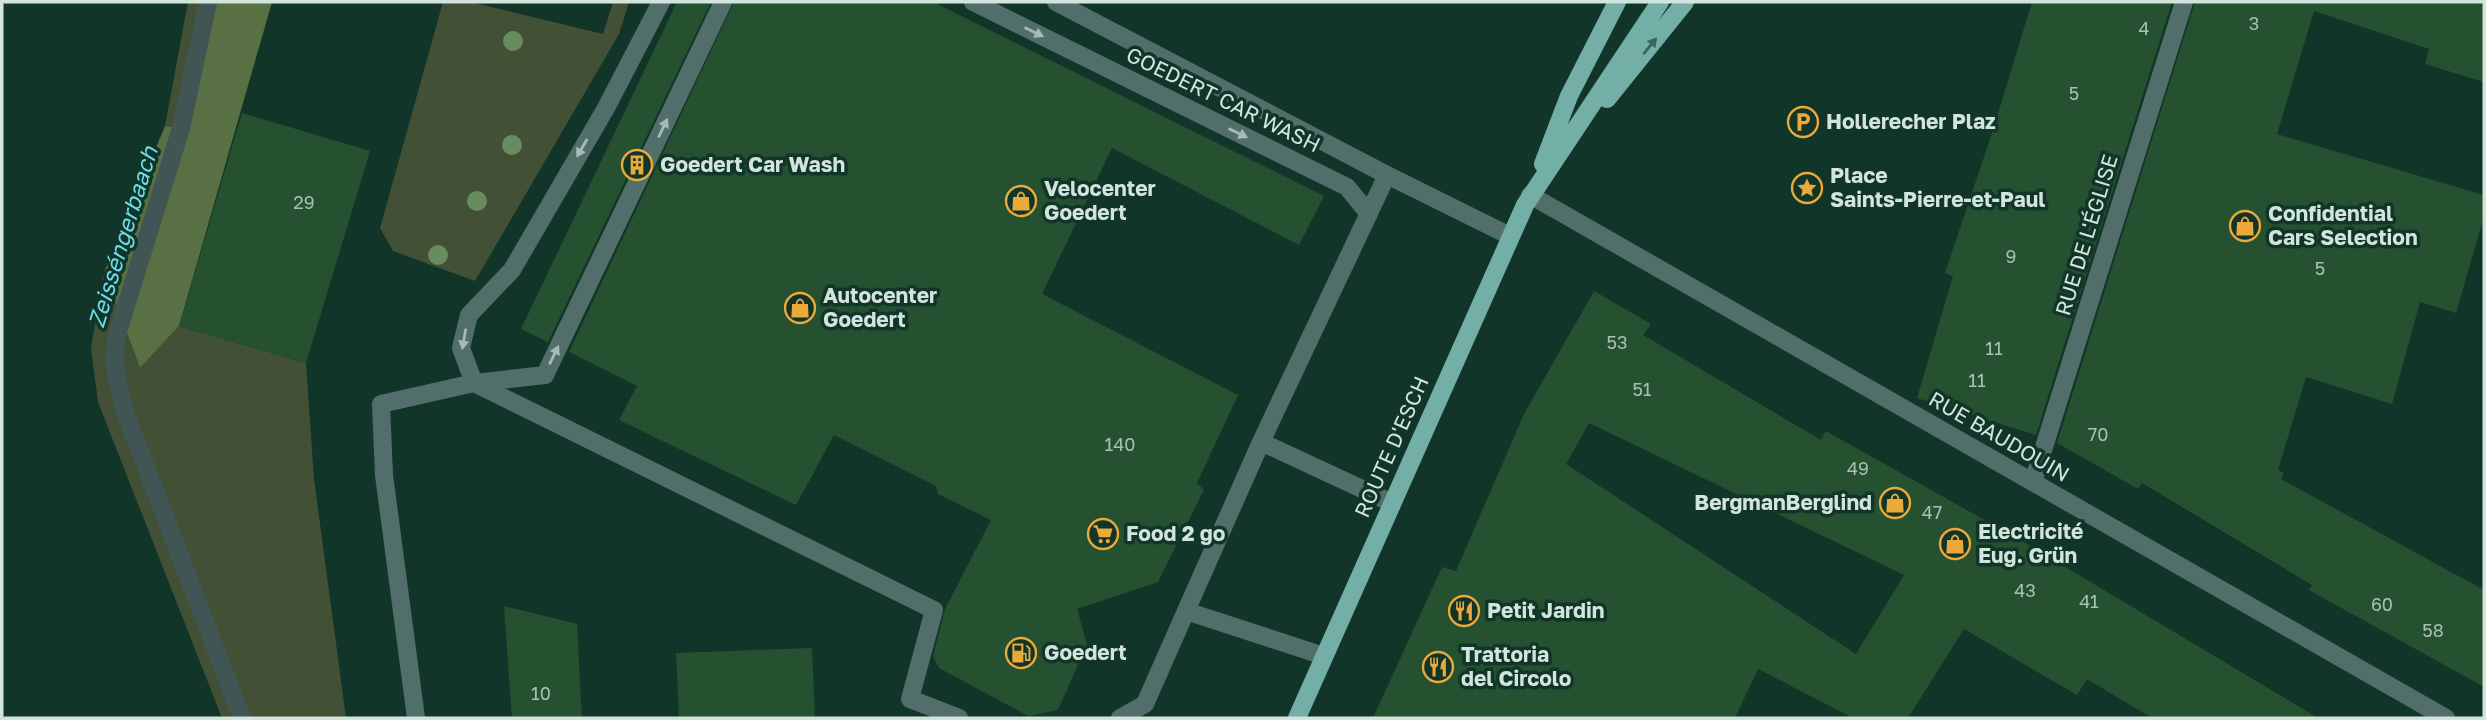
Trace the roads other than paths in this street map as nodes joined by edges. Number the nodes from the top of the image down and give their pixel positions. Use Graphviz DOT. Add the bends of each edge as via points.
graph roads {
  1 [pos="661,2"];
  2 [pos="723,2"];
  3 [pos="973,2"];
  4 [pos="1056,2"];
  5 [pos="1617,2"];
  6 [pos="1660,2"];
  7 [pos="1685,2"];
  8 [pos="2184,2"];
  9 [pos="1387,175"];
  10 [pos="1530,195"];
  11 [pos="1369,214"];
  12 [pos="1510,236"];
  13 [pos="474,383"];
  14 [pos="1261,442"];
  15 [pos="2033,482"];
  16 [pos="1392,503"];
  17 [pos="1186,611"];
  18 [pos="1324,656"];
  19 [pos="416,718"];
  20 [pos="959,718"];
  21 [pos="1120,718"];
  22 [pos="1297,718"];
  23 [pos="2446,718"];
  1 -- 13 [label="street, one-way" via="512,270 469,315 461,348"];
  13 -- 2 [label="street, one-way" via="545,375"];
  3 -- 11 [label="street, GOEDERT CAR WASH, one-way" via="1347,187"];
  4 -- 9 [label="street, GOEDERT CAR WASH"];
  5 -- 10 [label="main road" via="1569,96"];
  6 -- 10 [label="main road, ROUTE D'ESCH"];
  10 -- 7 [label="main road, ROUTE D'ESCH, one-way"];
  8 -- 15 [label="street, RUE DE L'ÉGLISE"];
  9 -- 11 [label="street"];
  9 -- 12 [label="street, GOEDERT CAR WASH"];
  10 -- 12 [label="main road, ROUTE D'ESCH"];
  10 -- 15 [label="street, RUE BAUDOUIN"];
  11 -- 14 [label="street"];
  12 -- 16 [label="main road, ROUTE D'ESCH"];
  13 -- 19 [label="street" via="381,404 384,475"];
  13 -- 20 [label="street" via="934,610 910,699"];
  14 -- 16 [label="street"];
  14 -- 17 [label="street"];
  15 -- 23 [label="street, RUE BAUDOUIN"];
  16 -- 18 [label="main road, ROUTE D'ESCH"];
  17 -- 18 [label="street"];
  17 -- 21 [label="street" via="1145,704"];
  18 -- 22 [label="main road, ROUTE D'ESCH"];
}
